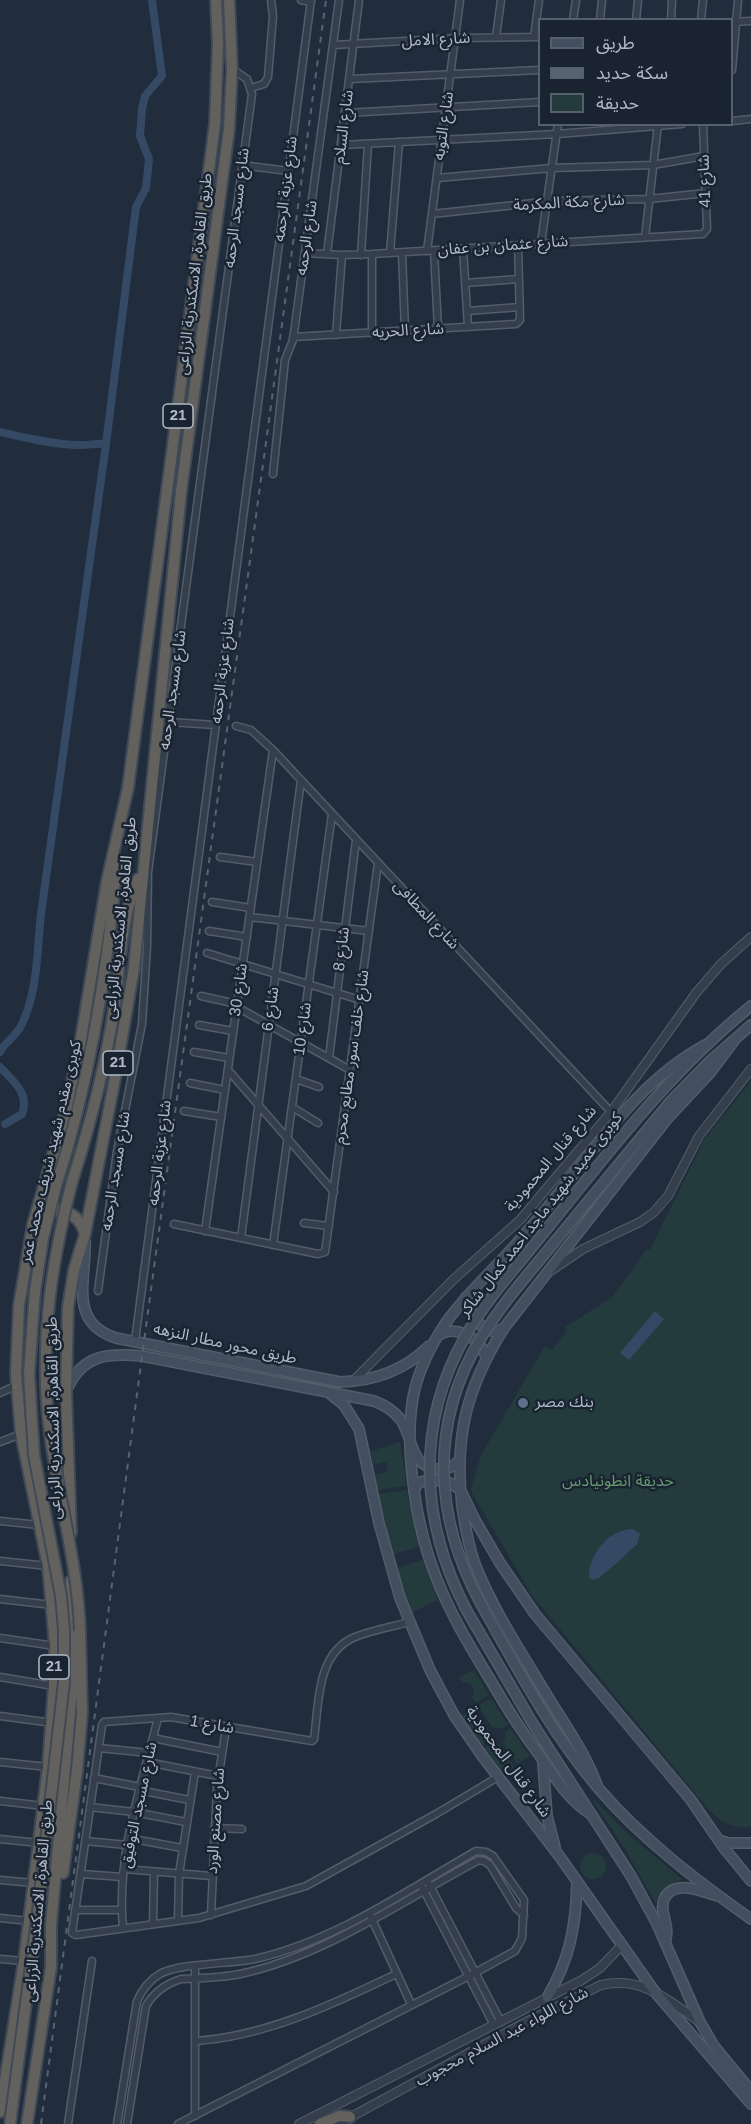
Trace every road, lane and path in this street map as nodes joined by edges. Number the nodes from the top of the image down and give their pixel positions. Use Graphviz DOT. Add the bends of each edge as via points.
graph roads {
  1 [pos="216,0"];
  2 [pos="229,0"];
  3 [pos="271,0"];
  4 [pos="302,0"];
  5 [pos="339,0"];
  6 [pos="359,0"];
  7 [pos="460,0"];
  8 [pos="501,0"];
  9 [pos="538,0"];
  10 [pos="576,0"];
  11 [pos="602,0"];
  12 [pos="638,0"];
  13 [pos="672,0"];
  14 [pos="702,0"];
  15 [pos="738,0"];
  16 [pos="311,1"];
  17 [pos="573,18"];
  18 [pos="600,18"];
  19 [pos="636,18"];
  20 [pos="670,18"];
  21 [pos="701,18"];
  22 [pos="751,21"];
  23 [pos="734,22"];
  24 [pos="537,37"];
  25 [pos="455,38"];
  26 [pos="496,38"];
  27 [pos="354,44"];
  28 [pos="333,45"];
  29 [pos="733,46"];
  30 [pos="232,69"];
  31 [pos="538,70"];
  32 [pos="450,74"];
  33 [pos="350,79"];
  34 [pos="251,88"];
  35 [pos="538,102"];
  36 [pos="446,107"];
  37 [pos="345,113"];
  38 [pos="751,119"];
  39 [pos="733,121"];
  40 [pos="558,126"];
  41 [pos="647,126"];
  42 [pos="658,126"];
  43 [pos="704,126"];
  44 [pos="557,134"];
  45 [pos="442,140"];
  46 [pos="399,142"];
  47 [pos="368,144"];
  48 [pos="341,145"];
  49 [pos="704,156"];
  50 [pos="242,165"];
  51 [pos="653,165"];
  52 [pos="552,168"];
  53 [pos="288,171"];
  54 [pos="437,178"];
  55 [pos="706,193"];
  56 [pos="649,199"];
  57 [pos="547,201"];
  58 [pos="432,214"];
  59 [pos="701,234"];
  60 [pos="645,237"];
  61 [pos="541,243"];
  62 [pos="518,245"];
  63 [pos="463,249"];
  64 [pos="430,251"];
  65 [pos="305,253"];
  66 [pos="390,253"];
  67 [pos="402,253"];
  68 [pos="327,254"];
  69 [pos="372,254"];
  70 [pos="342,255"];
  71 [pos="361,255"];
  72 [pos="519,279"];
  73 [pos="465,283"];
  74 [pos="520,307"];
  75 [pos="466,311"];
  76 [pos="468,327"];
  77 [pos="438,329"];
  78 [pos="405,331"];
  79 [pos="372,333"];
  80 [pos="336,335"];
  81 [pos="293,338"];
  82 [pos="273,474"];
  83 [pos="170,722"];
  84 [pos="216,726"];
  85 [pos="237,726"];
  86 [pos="273,750"];
  87 [pos="301,780"];
  88 [pos="332,814"];
  89 [pos="119,830"];
  90 [pos="356,840"];
  91 [pos="220,857"];
  92 [pos="257,862"];
  93 [pos="378,863"];
  94 [pos="142,870"];
  95 [pos="212,902"];
  96 [pos="251,908"];
  97 [pos="250,917"];
  98 [pos="283,921"];
  99 [pos="317,925"];
  100 [pos="345,928"];
  101 [pos="209,931"];
  102 [pos="369,931"];
  103 [pos="247,937"];
  104 [pos="751,937"];
  105 [pos="207,953"];
  106 [pos="243,963"];
  107 [pos="276,973"];
  108 [pos="309,984"];
  109 [pos="337,993"];
  110 [pos="201,996"];
  111 [pos="360,1000"];
  112 [pos="237,1005"];
  113 [pos="751,1006"];
  114 [pos="199,1025"];
  115 [pos="269,1025"];
  116 [pos="751,1025"];
  117 [pos="233,1031"];
  118 [pos="734,1041"];
  119 [pos="301,1043"];
  120 [pos="707,1044"];
  121 [pos="194,1052"];
  122 [pos="230,1058"];
  123 [pos="329,1058"];
  124 [pos="228,1070"];
  125 [pos="350,1070"];
  126 [pos="751,1070"];
  127 [pos="296,1079"];
  128 [pos="190,1083"];
  129 [pos="319,1087"];
  130 [pos="225,1090"];
  131 [pos="258,1105"];
  132 [pos="292,1107"];
  133 [pos="184,1111"];
  134 [pos="611,1112"];
  135 [pos="221,1117"];
  136 [pos="318,1123"];
  137 [pos="288,1139"];
  138 [pos="334,1192"];
  139 [pos="304,1223"];
  140 [pos="33,1224"];
  141 [pos="174,1224"];
  142 [pos="329,1226"];
  143 [pos="205,1231"];
  144 [pos="85,1234"];
  145 [pos="241,1238"];
  146 [pos="273,1245"];
  147 [pos="543,1276"];
  148 [pos="98,1291"];
  149 [pos="466,1297"];
  150 [pos="504,1328"];
  151 [pos="436,1339"];
  152 [pos="135,1341"];
  153 [pos="486,1357"];
  154 [pos="352,1382"];
  155 [pos="17,1385"];
  156 [pos="66,1391"];
  157 [pos="0,1393"];
  158 [pos="329,1393"];
  159 [pos="21,1434"];
  160 [pos="0,1442"];
  161 [pos="67,1448"];
  162 [pos="411,1448"];
  163 [pos="25,1451"];
  164 [pos="459,1461"];
  165 [pos="460,1489"];
  166 [pos="414,1491"];
  167 [pos="0,1521"];
  168 [pos="39,1525"];
  169 [pos="0,1561"];
  170 [pos="48,1566"];
  171 [pos="0,1599"];
  172 [pos="52,1605"];
  173 [pos="409,1622"];
  174 [pos="0,1638"];
  175 [pos="55,1646"];
  176 [pos="0,1677"];
  177 [pos="54,1686"];
  178 [pos="0,1716"];
  179 [pos="158,1718"];
  180 [pos="53,1723"];
  181 [pos="226,1728"];
  182 [pos="153,1738"];
  183 [pos="99,1748"];
  184 [pos="222,1752"];
  185 [pos="149,1753"];
  186 [pos="543,1761"];
  187 [pos="0,1762"];
  188 [pos="147,1762"];
  189 [pos="48,1767"];
  190 [pos="195,1772"];
  191 [pos="218,1776"];
  192 [pos="94,1778"];
  193 [pos="498,1778"];
  194 [pos="140,1788"];
  195 [pos="598,1788"];
  196 [pos="189,1800"];
  197 [pos="0,1801"];
  198 [pos="44,1806"];
  199 [pos="90,1807"];
  200 [pos="134,1812"];
  201 [pos="592,1815"];
  202 [pos="186,1822"];
  203 [pos="214,1828"];
  204 [pos="242,1829"];
  205 [pos="0,1839"];
  206 [pos="719,1840"];
  207 [pos="85,1841"];
  208 [pos="128,1841"];
  209 [pos="39,1843"];
  210 [pos="751,1843"];
  211 [pos="182,1848"];
  212 [pos="476,1851"];
  213 [pos="560,1857"];
  214 [pos="479,1860"];
  215 [pos="124,1869"];
  216 [pos="154,1872"];
  217 [pos="81,1874"];
  218 [pos="179,1874"];
  219 [pos="211,1876"];
  220 [pos="123,1877"];
  221 [pos="0,1880"];
  222 [pos="577,1881"];
  223 [pos="751,1881"];
  224 [pos="34,1883"];
  225 [pos="425,1886"];
  226 [pos="723,1898"];
  227 [pos="75,1910"];
  228 [pos="121,1910"];
  229 [pos="211,1915"];
  230 [pos="524,1915"];
  231 [pos="370,1916"];
  232 [pos="0,1918"];
  233 [pos="751,1919"];
  234 [pos="29,1921"];
  235 [pos="178,1921"];
  236 [pos="153,1924"];
  237 [pos="123,1928"];
  238 [pos="665,1943"];
  239 [pos="622,1945"];
  240 [pos="52,1950"];
  241 [pos="0,1959"];
  242 [pos="24,1961"];
  243 [pos="93,1961"];
  244 [pos="195,1966"];
  245 [pos="396,1974"];
  246 [pos="472,1975"];
  247 [pos="196,1979"];
  248 [pos="655,1992"];
  249 [pos="547,1998"];
  250 [pos="411,2004"];
  251 [pos="700,2022"];
  252 [pos="498,2023"];
  253 [pos="196,2041"];
  254 [pos="751,2091"];
  255 [pos="751,2104"];
  256 [pos="0,2112"];
  257 [pos="195,2116"];
  258 [pos="350,2117"];
  259 [pos="9,2124"];
  260 [pos="27,2124"];
  261 [pos="68,2124"];
  262 [pos="117,2124"];
  263 [pos="128,2124"];
  264 [pos="178,2124"];
  265 [pos="299,2124"];
  266 [pos="320,2124"];
  267 [pos="338,2124"];
  1 -- 89 [label="highway, طريق القاهرة, الاسكندرية الزراعى / 21" via="215,124 144,674"];
  2 -- 30 [label="highway, طريق القاهرة, الاسكندرية الزراعى / 21"];
  3 -- 34 [label="street" via="268,77 264,84"];
  4 -- 16 [label="street"];
  5 -- 28 [label="street, شارع الرحمه"];
  6 -- 27 [label="street, شارع السلام"];
  7 -- 25 [label="street, شارع التوبه"];
  8 -- 26 [label="street"];
  9 -- 24 [label="street"];
  10 -- 17 [label="street"];
  11 -- 18 [label="street"];
  12 -- 19 [label="street"];
  13 -- 20 [label="street"];
  14 -- 21 [label="street"];
  15 -- 23 [label="street"];
  16 -- 53 [label="street, شارع عزبة الرحمه"];
  22 -- 23 [label="street"];
  23 -- 29 [label="street"];
  24 -- 26 [label="street, شارع الامل"];
  25 -- 26 [label="street, شارع الامل"];
  25 -- 27 [label="street, شارع الامل"];
  25 -- 32 [label="street, شارع التوبه"];
  27 -- 28 [label="street, شارع الامل"];
  27 -- 33 [label="street, شارع السلام"];
  28 -- 65 [label="street, شارع الرحمه"];
  30 -- 34 [label="street" via="247,79"];
  30 -- 94 [label="highway, طريق القاهرة, الاسكندرية الزراعى / 21" via="229,129 182,492"];
  31 -- 32 [label="street"];
  32 -- 33 [label="street"];
  32 -- 36 [label="street, شارع التوبه"];
  33 -- 37 [label="street, شارع السلام"];
  34 -- 50 [label="street, شارع مسجد الرحمه"];
  35 -- 36 [label="street"];
  36 -- 37 [label="street"];
  36 -- 45 [label="street, شارع التوبه"];
  37 -- 48 [label="street, شارع السلام"];
  38 -- 39 [label="street"];
  40 -- 44 [label="street"];
  41 -- 44 [label="street"];
  42 -- 51 [label="street"];
  43 -- 49 [label="street, شارع 41"];
  44 -- 45 [label="street"];
  44 -- 52 [label="street"];
  45 -- 46 [label="street"];
  45 -- 54 [label="street, شارع التوبه"];
  46 -- 47 [label="street"];
  46 -- 66 [label="street"];
  47 -- 48 [label="street"];
  47 -- 71 [label="street"];
  48 -- 68 [label="street, شارع السلام"];
  49 -- 51 [label="street"];
  49 -- 55 [label="street, شارع 41"];
  50 -- 53 [label="street"];
  50 -- 83 [label="street, شارع مسجد الرحمه"];
  51 -- 52 [label="street"];
  51 -- 56 [label="street"];
  52 -- 54 [label="street"];
  52 -- 57 [label="street"];
  53 -- 84 [label="street, شارع عزبة الرحمه"];
  54 -- 58 [label="street, شارع التوبه"];
  55 -- 56 [label="street, شارع مكة المكرمة"];
  55 -- 59 [label="street, شارع 41" via="707,229"];
  56 -- 57 [label="street, شارع مكة المكرمة"];
  56 -- 60 [label="street"];
  57 -- 58 [label="street, شارع مكة المكرمة"];
  57 -- 61 [label="street"];
  58 -- 64 [label="street, شارع التوبه"];
  59 -- 60 [label="street, شارع عثمان بن عفان"];
  60 -- 61 [label="street, شارع عثمان بن عفان"];
  61 -- 62 [label="street, شارع عثمان بن عفان"];
  62 -- 63 [label="street, شارع عثمان بن عفان"];
  62 -- 72 [label="street"];
  63 -- 64 [label="street, شارع عثمان بن عفان"];
  63 -- 73 [label="street"];
  64 -- 67 [label="street, شارع عثمان بن عفان"];
  64 -- 77 [label="street, شارع التوبه"];
  65 -- 68 [label="street, شارع عثمان بن عفان"];
  65 -- 81 [label="street, شارع الرحمه"];
  66 -- 67 [label="street, شارع عثمان بن عفان"];
  66 -- 69 [label="street, شارع عثمان بن عفان"];
  67 -- 78 [label="street"];
  68 -- 70 [label="street, شارع عثمان بن عفان"];
  69 -- 71 [label="street, شارع عثمان بن عفان"];
  69 -- 79 [label="street"];
  70 -- 71 [label="street, شارع عثمان بن عفان"];
  70 -- 80 [label="street"];
  72 -- 73 [label="street"];
  72 -- 74 [label="street"];
  73 -- 75 [label="street"];
  74 -- 75 [label="street"];
  74 -- 76 [label="street, شارع الحريه" via="520,320 514,325"];
  75 -- 76 [label="street"];
  76 -- 77 [label="street, شارع الحريه"];
  77 -- 78 [label="street, شارع الحريه"];
  78 -- 79 [label="street, شارع الحريه"];
  79 -- 80 [label="street, شارع الحريه"];
  80 -- 81 [label="street, شارع الحريه"];
  81 -- 82 [label="street, شارع الرحمه" via="285,360"];
  83 -- 84 [label="street"];
  83 -- 148 [label="street, شارع مسجد الرحمه" via="148,872 142,1024 117,1151"];
  84 -- 152 [label="street, شارع عزبة الرحمه"];
  85 -- 86 [label="street, شارع المطافى" via="251,730"];
  86 -- 87 [label="street, شارع المطافى"];
  86 -- 92 [label="street, شارع 30"];
  87 -- 88 [label="street, شارع المطافى"];
  87 -- 98 [label="street, شارع 6"];
  88 -- 90 [label="street, شارع المطافى"];
  88 -- 99 [label="street, شارع 10"];
  89 -- 140 [label="highway, طريق القاهرة, الاسكندرية الزراعى / 21" via="106,880 66,1110"];
  89 -- 259 [label="highway, كوبرى مقدم شهيد شريف محمد عمر, bridge" via="112,925 91,1056 56,1186 34,1291 29,1374 34,1455 61,1596 64,1682"];
  90 -- 93 [label="street, شارع المطافى"];
  90 -- 100 [label="street, شارع 8"];
  91 -- 92 [label="street"];
  92 -- 96 [label="street, شارع 30"];
  93 -- 102 [label="street, شارع خلف سور مطابع محرم"];
  93 -- 134 [label="street, شارع المطافى"];
  94 -- 144 [label="highway, طريق القاهرة, الاسكندرية الزراعى / 21" via="134,968"];
  94 -- 240 [label="highway, كوبرى مقدم شهيد شريف محمد عمر, bridge" via="128,906 105,1058 72,1182 47,1308 45,1360 51,1441 76,1578 83,1691 80,1742"];
  95 -- 96 [label="street"];
  96 -- 97 [label="street, شارع 30"];
  97 -- 98 [label="street"];
  97 -- 103 [label="street, شارع 30"];
  98 -- 99 [label="street"];
  98 -- 107 [label="street, شارع 6"];
  99 -- 100 [label="street"];
  99 -- 108 [label="street, شارع 10"];
  100 -- 102 [label="street"];
  100 -- 109 [label="street, شارع 8"];
  101 -- 103 [label="street"];
  102 -- 111 [label="street, شارع خلف سور مطابع محرم"];
  103 -- 106 [label="street, شارع 30"];
  104 -- 134 [label="street, شارع قنال المحمودية" via="696,993"];
  105 -- 106 [label="street"];
  106 -- 107 [label="street"];
  106 -- 112 [label="street, شارع 30"];
  107 -- 108 [label="street"];
  107 -- 115 [label="street, شارع 6"];
  108 -- 109 [label="street"];
  108 -- 119 [label="street, شارع 10"];
  109 -- 111 [label="street"];
  109 -- 123 [label="street, شارع 8"];
  110 -- 112 [label="street"];
  111 -- 125 [label="street, شارع خلف سور مطابع محرم"];
  112 -- 115 [label="street"];
  112 -- 117 [label="street, شارع 30"];
  113 -- 120 [label="main road"];
  114 -- 117 [label="street"];
  115 -- 119 [label="street"];
  115 -- 131 [label="street, شارع 6"];
  116 -- 118 [label="main road"];
  117 -- 122 [label="street, شارع 30"];
  118 -- 147 [label="main road"];
  118 -- 195 [label="main road, كوبرى عميد شهيد ماجد احمد كمال شاكر, bridge" via="657,1116 507,1301 466,1366 450,1416 444,1465 448,1521 458,1556 543,1713"];
  119 -- 123 [label="street"];
  119 -- 127 [label="street, شارع 10"];
  120 -- 149 [label="main road" via="674,1064 644,1092 517,1244"];
  120 -- 201 [label="main road, كوبرى عميد شهيد ماجد احمد كمال شاكر, bridge" via="632,1124 490,1300 466,1336 449,1372 434,1423 430,1458 432,1511 448,1571 533,1724"];
  121 -- 122 [label="street"];
  122 -- 124 [label="street, شارع 30"];
  123 -- 125 [label="street"];
  124 -- 130 [label="street, شارع 30"];
  124 -- 131 [label="street"];
  125 -- 138 [label="street, شارع خلف سور مطابع محرم"];
  126 -- 147 [label="street" via="699,1136 668,1196 653,1214 583,1249"];
  127 -- 129 [label="street"];
  127 -- 132 [label="street, شارع 10"];
  128 -- 130 [label="street"];
  130 -- 135 [label="street, شارع 30"];
  131 -- 137 [label="street"];
  131 -- 145 [label="street, شارع 6"];
  132 -- 136 [label="street"];
  132 -- 137 [label="street, شارع 10"];
  133 -- 135 [label="street"];
  134 -- 154 [label="street, شارع قنال المحمودية" via="510,1230 454,1279"];
  135 -- 143 [label="street, شارع 30"];
  137 -- 138 [label="street"];
  137 -- 146 [label="street, شارع 10"];
  138 -- 142 [label="street, شارع خلف سور مطابع محرم"];
  139 -- 142 [label="street"];
  140 -- 144 [label="highway" via="46,1212 63,1210 77,1219"];
  140 -- 155 [label="highway, طريق القاهرة, الاسكندرية الزراعى / 21" via="19,1305"];
  141 -- 143 [label="street"];
  142 -- 146 [label="street, شارع خلف سور مطابع محرم" via="326,1250 320,1254"];
  143 -- 145 [label="street"];
  144 -- 152 [label="main road, طريق محور مطار النزهه" via="82,1293 86,1315 96,1329"];
  144 -- 156 [label="highway, طريق القاهرة, الاسكندرية الزراعى / 21" via="68,1308"];
  145 -- 146 [label="street"];
  147 -- 150 [label="main road"];
  149 -- 150 [label="main road" via="470,1313 488,1330"];
  149 -- 151 [label="main road"];
  150 -- 153 [label="main road"];
  151 -- 153 [label="main road" via="446,1331 458,1331 481,1346"];
  151 -- 154 [label="main road, طريق محور مطار النزهه" via="398,1368"];
  151 -- 162 [label="main road" via="414,1390"];
  152 -- 154 [label="main road, طريق محور مطار النزهه" via="328,1381"];
  153 -- 164 [label="main road" via="466,1412"];
  155 -- 157 [label="street"];
  155 -- 159 [label="highway, طريق القاهرة, الاسكندرية الزراعى / 21"];
  156 -- 158 [label="main road, طريق محور مطار النزهه" via="84,1365 115,1354"];
  156 -- 161 [label="highway, طريق القاهرة, الاسكندرية الزراعى / 21"];
  158 -- 162 [label="main road, طريق محور مطار النزهه" via="374,1401 388,1408 404,1425"];
  158 -- 173 [label="main road, شارع قنال المحمودية" via="344,1405 359,1429 385,1549"];
  159 -- 160 [label="street"];
  159 -- 163 [label="highway, طريق القاهرة, الاسكندرية الزراعى / 21"];
  161 -- 163 [label="highway" via="46,1460"];
  161 -- 240 [label="highway, طريق القاهرة, الاسكندرية الزراعى / 21" via="74,1668"];
  162 -- 164 [label="main road" via="432,1469 444,1469"];
  162 -- 166 [label="main road"];
  163 -- 168 [label="highway, طريق القاهرة, الاسكندرية الزراعى / 21"];
  164 -- 165 [label="main road"];
  165 -- 166 [label="main road" via="446,1480 428,1480 418,1483"];
  165 -- 195 [label="main road" via="466,1533 481,1578 583,1752"];
  165 -- 206 [label="main road" via="500,1563 529,1606"];
  166 -- 186 [label="main road" via="428,1557 445,1598 495,1687"];
  167 -- 168 [label="street"];
  168 -- 170 [label="highway, طريق القاهرة, الاسكندرية الزراعى / 21"];
  169 -- 170 [label="street"];
  170 -- 172 [label="highway, طريق القاهرة, الاسكندرية الزراعى / 21"];
  171 -- 172 [label="street"];
  172 -- 175 [label="highway, طريق القاهرة, الاسكندرية الزراعى / 21"];
  173 -- 181 [label="street, شارع 1" via="355,1637 335,1651 324,1672 314,1739 309,1742"];
  173 -- 193 [label="main road, شارع قنال المحمودية" via="454,1715"];
  174 -- 175 [label="street"];
  175 -- 177 [label="highway, طريق القاهرة, الاسكندرية الزراعى / 21"];
  176 -- 177 [label="street"];
  177 -- 180 [label="highway, طريق القاهرة, الاسكندرية الزراعى / 21"];
  178 -- 180 [label="street"];
  179 -- 181 [label="street, شارع 1"];
  179 -- 182 [label="street, شارع مسجد التوفيق"];
  179 -- 183 [label="street, شارع 1" via="108,1720 102,1725"];
  180 -- 189 [label="highway, طريق القاهرة, الاسكندرية الزراعى / 21"];
  181 -- 184 [label="street, شارع مصنع الورد"];
  182 -- 184 [label="street"];
  182 -- 185 [label="street, شارع مسجد التوفيق"];
  183 -- 185 [label="street"];
  183 -- 192 [label="street"];
  184 -- 191 [label="street, شارع مصنع الورد"];
  185 -- 188 [label="street, شارع مسجد التوفيق"];
  186 -- 201 [label="main road" via="565,1792"];
  186 -- 213 [label="main road" via="549,1827"];
  187 -- 189 [label="street"];
  188 -- 190 [label="street"];
  188 -- 194 [label="street, شارع مسجد التوفيق"];
  189 -- 198 [label="highway, طريق القاهرة, الاسكندرية الزراعى / 21"];
  190 -- 191 [label="street"];
  190 -- 196 [label="street"];
  191 -- 203 [label="street, شارع مصنع الورد"];
  192 -- 194 [label="street"];
  192 -- 199 [label="street"];
  193 -- 213 [label="main road, شارع قنال المحمودية"];
  193 -- 229 [label="street" via="306,1886"];
  194 -- 196 [label="street"];
  194 -- 200 [label="street, شارع مسجد التوفيق"];
  195 -- 226 [label="main road" via="656,1845"];
  196 -- 202 [label="street"];
  197 -- 198 [label="street"];
  198 -- 209 [label="highway, طريق القاهرة, الاسكندرية الزراعى / 21"];
  199 -- 200 [label="street"];
  199 -- 207 [label="street"];
  200 -- 202 [label="street"];
  200 -- 208 [label="street, شارع مسجد التوفيق"];
  201 -- 238 [label="main road, كوبرى عميد شهيد ماجد احمد كمال شاكر" via="631,1876"];
  202 -- 211 [label="street"];
  203 -- 204 [label="street"];
  203 -- 219 [label="street, شارع مصنع الورد"];
  205 -- 209 [label="street"];
  206 -- 210 [label="main road" via="728,1844"];
  206 -- 223 [label="main road"];
  207 -- 208 [label="street"];
  207 -- 217 [label="street"];
  208 -- 211 [label="street"];
  208 -- 215 [label="street, شارع مسجد التوفيق"];
  209 -- 224 [label="highway, طريق القاهرة, الاسكندرية الزراعى / 21"];
  211 -- 218 [label="street"];
  212 -- 214 [label="street"];
  212 -- 225 [label="street" via="427,1879"];
  212 -- 230 [label="street" via="493,1856 524,1900"];
  213 -- 222 [label="main road, شارع قنال المحمودية"];
  214 -- 225 [label="street"];
  214 -- 230 [label="street" via="487,1862"];
  215 -- 216 [label="street"];
  215 -- 220 [label="street, شارع مسجد التوفيق"];
  216 -- 218 [label="street"];
  216 -- 236 [label="street"];
  217 -- 220 [label="street"];
  217 -- 227 [label="street"];
  218 -- 219 [label="street"];
  218 -- 235 [label="street"];
  219 -- 229 [label="street, شارع مصنع الورد"];
  220 -- 228 [label="street, شارع مسجد التوفيق"];
  221 -- 224 [label="street"];
  222 -- 239 [label="main road, شارع قنال المحمودية"];
  222 -- 249 [label="main road" via="571,1942"];
  224 -- 234 [label="highway, طريق القاهرة, الاسكندرية الزراعى / 21"];
  225 -- 231 [label="street"];
  225 -- 246 [label="street"];
  226 -- 233 [label="main road"];
  226 -- 238 [label="main road" via="682,1887 670,1891 662,1906 668,1930"];
  227 -- 228 [label="street"];
  227 -- 237 [label="street" via="74,1935"];
  228 -- 237 [label="street, شارع مسجد التوفيق"];
  229 -- 235 [label="street"];
  230 -- 246 [label="street" via="518,1947"];
  231 -- 244 [label="street" via="256,1959"];
  231 -- 245 [label="street"];
  231 -- 247 [label="street" via="320,1947 287,1960 240,1974"];
  232 -- 234 [label="street"];
  234 -- 242 [label="highway, طريق القاهرة, الاسكندرية الزراعى / 21"];
  235 -- 236 [label="street"];
  236 -- 237 [label="street"];
  238 -- 251 [label="main road"];
  239 -- 248 [label="main road, شارع قنال المحمودية"];
  239 -- 249 [label="street, شارع اللواء عبد السلام محجوب" via="591,1975"];
  240 -- 260 [label="highway, طريق القاهرة, الاسكندرية الزراعى / 21"];
  241 -- 242 [label="street"];
  242 -- 256 [label="highway, طريق القاهرة, الاسكندرية الزراعى / 21"];
  243 -- 261 [label="street"];
  244 -- 247 [label="street"];
  244 -- 262 [label="street" via="161,1973 142,1989"];
  245 -- 250 [label="street"];
  245 -- 253 [label="street" via="295,2018 242,2034"];
  246 -- 250 [label="street"];
  246 -- 252 [label="street"];
  247 -- 253 [label="street"];
  247 -- 263 [label="street" via="169,1984 155,1992 146,2006"];
  248 -- 251 [label="street, شارع اللواء عبد السلام محجوب"];
  248 -- 255 [label="main road, شارع قنال المحمودية"];
  248 -- 258 [label="street, شارع اللواء عبد السلام محجوب" via="642,1985 601,1985"];
  249 -- 252 [label="street, شارع اللواء عبد السلام محجوب"];
  250 -- 257 [label="street"];
  251 -- 254 [label="main road" via="714,2046"];
  252 -- 265 [label="street, شارع اللواء عبد السلام محجوب"];
  253 -- 257 [label="street"];
  257 -- 264 [label="street"];
  258 -- 266 [label="highway" via="339,2116"];
  258 -- 267 [label="street, شارع اللواء عبد السلام محجوب"];
}
